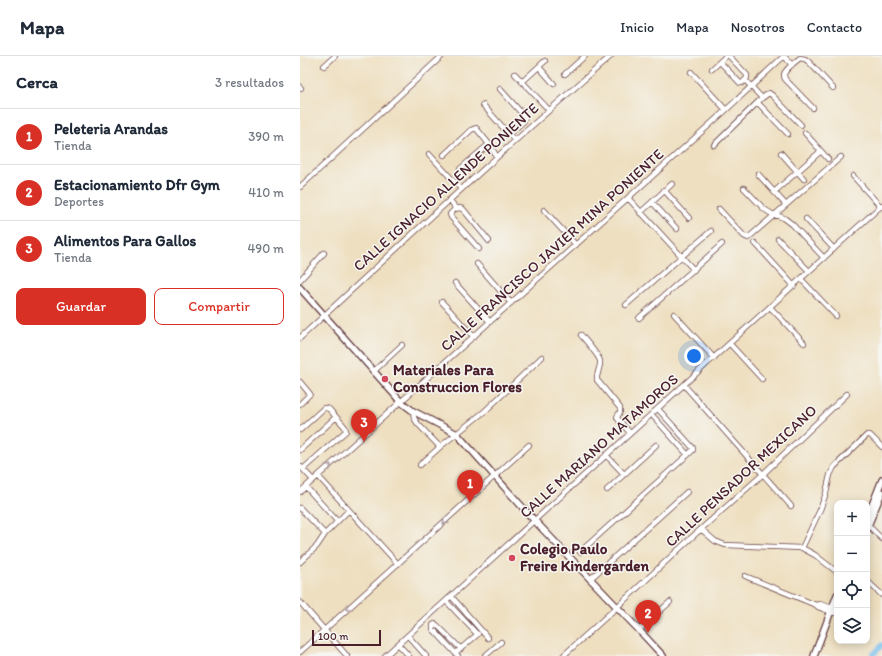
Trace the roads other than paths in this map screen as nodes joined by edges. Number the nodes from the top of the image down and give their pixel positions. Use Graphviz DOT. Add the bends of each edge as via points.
graph roads {
  1 [pos="335,56"];
  2 [pos="442,56"];
  3 [pos="611,56"];
  4 [pos="728,56"];
  5 [pos="784,56"];
  6 [pos="582,57"];
  7 [pos="545,61"];
  8 [pos="720,62"];
  9 [pos="792,65"];
  10 [pos="324,66"];
  11 [pos="539,67"];
  12 [pos="712,69"];
  13 [pos="690,72"];
  14 [pos="515,74"];
  15 [pos="565,74"];
  16 [pos="745,80"];
  17 [pos="522,82"];
  18 [pos="554,84"];
  19 [pos="752,87"];
  20 [pos="833,88"];
  21 [pos="500,89"];
  22 [pos="762,98"];
  23 [pos="758,103"];
  24 [pos="483,105"];
  25 [pos="813,108"];
  26 [pos="549,110"];
  27 [pos="726,110"];
  28 [pos="801,125"];
  29 [pos="805,133"];
  30 [pos="508,134"];
  31 [pos="788,134"];
  32 [pos="515,141"];
  33 [pos="489,144"];
  34 [pos="714,144"];
  35 [pos="821,151"];
  36 [pos="781,153"];
  37 [pos="429,154"];
  38 [pos="444,155"];
  39 [pos="497,157"];
  40 [pos="840,157"];
  41 [pos="828,159"];
  42 [pos="460,169"];
  43 [pos="798,172"];
  44 [pos="758,174"];
  45 [pos="853,176"];
  46 [pos="804,179"];
  47 [pos="672,184"];
  48 [pos="300,187"];
  49 [pos="744,188"];
  50 [pos="461,189"];
  51 [pos="664,190"];
  52 [pos="774,192"];
  53 [pos="628,198"];
  54 [pos="449,200"];
  55 [pos="652,202"];
  56 [pos="786,205"];
  57 [pos="881,206"];
  58 [pos="455,209"];
  59 [pos="719,209"];
  60 [pos="544,210"];
  61 [pos="640,213"];
  62 [pos="776,214"];
  63 [pos="689,218"];
  64 [pos="806,219"];
  65 [pos="678,229"];
  66 [pos="711,231"];
  67 [pos="778,239"];
  68 [pos="489,241"];
  69 [pos="755,243"];
  70 [pos="722,244"];
  71 [pos="576,245"];
  72 [pos="479,249"];
  73 [pos="834,249"];
  74 [pos="324,253"];
  75 [pos="682,256"];
  76 [pos="824,258"];
  77 [pos="476,264"];
  78 [pos="694,270"];
  79 [pos="809,271"];
  80 [pos="801,279"];
  81 [pos="300,280"];
  82 [pos="455,283"];
  83 [pos="794,286"];
  84 [pos="300,288"];
  85 [pos="442,302"];
  86 [pos="511,303"];
  87 [pos="626,305"];
  88 [pos="770,307"];
  89 [pos="674,314"];
  90 [pos="324,315"];
  91 [pos="836,316"];
  92 [pos="639,318"];
  93 [pos="490,322"];
  94 [pos="581,335"];
  95 [pos="474,336"];
  96 [pos="300,338"];
  97 [pos="804,343"];
  98 [pos="730,344"];
  99 [pos="402,345"];
  100 [pos="542,357"];
  101 [pos="714,358"];
  102 [pos="373,372"];
  103 [pos="762,380"];
  104 [pos="300,382"];
  105 [pos="684,385"];
  106 [pos="847,394"];
  107 [pos="400,402"];
  108 [pos="300,404"];
  109 [pos="658,409"];
  110 [pos="413,411"];
  111 [pos="652,415"];
  112 [pos="336,417"];
  113 [pos="300,430"];
  114 [pos="678,431"];
  115 [pos="630,433"];
  116 [pos="457,434"];
  117 [pos="671,437"];
  118 [pos="529,445"];
  119 [pos="656,445"];
  120 [pos="441,446"];
  121 [pos="882,447"];
  122 [pos="300,450"];
  123 [pos="606,454"];
  124 [pos="688,455"];
  125 [pos="420,465"];
  126 [pos="301,468"];
  127 [pos="624,474"];
  128 [pos="762,474"];
  129 [pos="318,476"];
  130 [pos="495,477"];
  131 [pos="313,480"];
  132 [pos="882,480"];
  133 [pos="306,487"];
  134 [pos="607,490"];
  135 [pos="300,492"];
  136 [pos="687,492"];
  137 [pos="882,492"];
  138 [pos="791,506"];
  139 [pos="300,508"];
  140 [pos="349,510"];
  141 [pos="870,510"];
  142 [pos="534,520"];
  143 [pos="337,521"];
  144 [pos="870,522"];
  145 [pos="701,529"];
  146 [pos="870,529"];
  147 [pos="325,534"];
  148 [pos="882,539"];
  149 [pos="802,548"];
  150 [pos="580,552"];
  151 [pos="300,562"];
  152 [pos="398,564"];
  153 [pos="834,570"];
  154 [pos="745,576"];
  155 [pos="590,579"];
  156 [pos="870,584"];
  157 [pos="882,594"];
  158 [pos="451,596"];
  159 [pos="446,601"];
  160 [pos="300,602"];
  161 [pos="670,602"];
  162 [pos="458,604"];
  163 [pos="617,608"];
  164 [pos="454,609"];
  165 [pos="834,610"];
  166 [pos="470,617"];
  167 [pos="465,621"];
  168 [pos="325,629"];
  169 [pos="482,630"];
  170 [pos="639,630"];
  171 [pos="477,634"];
  172 [pos="408,636"];
  173 [pos="449,637"];
  174 [pos="488,638"];
  175 [pos="444,641"];
  176 [pos="501,642"];
  177 [pos="398,644"];
  178 [pos="461,649"];
  179 [pos="300,652"];
  180 [pos="457,655"];
  181 [pos="347,656"];
  182 [pos="385,656"];
  183 [pos="409,656"];
  184 [pos="426,656"];
  185 [pos="485,656"];
  186 [pos="563,656"];
  187 [pos="661,656"];
  188 [pos="814,656"];
  189 [pos="817,656"];
  1 -- 10 [label="street"];
  2 -- 48 [label="street"];
  3 -- 26 [label="street, CALLE IGNACIO ALLENDE PONIENTE"];
  4 -- 8 [label="street"];
  4 -- 16 [label="street" via="747,76"];
  5 -- 9 [label="street"];
  5 -- 19 [label="street, CALLE FRANCISCO JAVIER MINA PONIENTE"];
  6 -- 15 [label="street"];
  7 -- 11 [label="street"];
  8 -- 12 [label="street"];
  8 -- 16 [label="street" via="739,83"];
  9 -- 20 [label="street" via="800,58 804,59"];
  9 -- 25 [label="street" via="784,73 785,79"];
  11 -- 17 [label="street"];
  11 -- 18 [label="street"];
  13 -- 27 [label="street"];
  14 -- 17 [label="street"];
  16 -- 19 [label="street"];
  17 -- 26 [label="street"];
  19 -- 22 [label="street"];
  19 -- 27 [label="street, CALLE FRANCISCO JAVIER MINA PONIENTE"];
  21 -- 30 [label="street" via="525,117"];
  22 -- 23 [label="street"];
  22 -- 28 [label="street" via="771,94"];
  23 -- 31 [label="street"];
  23 -- 34 [label="street"];
  24 -- 30 [label="street"];
  26 -- 32 [label="street, CALLE IGNACIO ALLENDE PONIENTE"];
  27 -- 53 [label="street, CALLE FRANCISCO JAVIER MINA PONIENTE"];
  29 -- 35 [label="street"];
  30 -- 32 [label="street"];
  32 -- 39 [label="street, CALLE IGNACIO ALLENDE PONIENTE"];
  33 -- 38 [label="street" via="474,128"];
  33 -- 39 [label="street"];
  33 -- 42 [label="street"];
  35 -- 41 [label="street"];
  35 -- 43 [label="street"];
  36 -- 43 [label="street"];
  37 -- 50 [label="street"];
  39 -- 50 [label="street, CALLE IGNACIO ALLENDE PONIENTE"];
  40 -- 56 [label="street"];
  43 -- 46 [label="street"];
  43 -- 52 [label="street"];
  44 -- 52 [label="street"];
  45 -- 57 [label="street"];
  47 -- 51 [label="street"];
  49 -- 62 [label="street" via="764,209"];
  50 -- 54 [label="street, CALLE IGNACIO ALLENDE PONIENTE"];
  51 -- 55 [label="street"];
  51 -- 63 [label="street"];
  52 -- 56 [label="street"];
  53 -- 61 [label="street"];
  53 -- 71 [label="street, CALLE FRANCISCO JAVIER MINA PONIENTE"];
  54 -- 58 [label="street"];
  54 -- 90 [label="street, CALLE IGNACIO ALLENDE PONIENTE"];
  55 -- 61 [label="street"];
  55 -- 65 [label="street"];
  56 -- 62 [label="street"];
  57 -- 73 [label="street, CALLE MARIANO MATAMOROS"];
  58 -- 68 [label="street" via="463,209"];
  58 -- 72 [label="street" via="450,214 451,217"];
  59 -- 62 [label="street" via="748,238"];
  60 -- 71 [label="street"];
  61 -- 75 [label="street"];
  62 -- 76 [label="street" via="792,224"];
  64 -- 73 [label="street"];
  66 -- 75 [label="street"];
  67 -- 79 [label="street"];
  69 -- 83 [label="street"];
  70 -- 78 [label="street"];
  71 -- 86 [label="street, CALLE FRANCISCO JAVIER MINA PONIENTE"];
  73 -- 76 [label="street, CALLE MARIANO MATAMOROS"];
  74 -- 81 [label="street"];
  75 -- 78 [label="street"];
  75 -- 87 [label="street"];
  76 -- 79 [label="street, CALLE MARIANO MATAMOROS"];
  77 -- 86 [label="street"];
  78 -- 92 [label="street"];
  79 -- 80 [label="street, CALLE MARIANO MATAMOROS"];
  80 -- 83 [label="street, CALLE MARIANO MATAMOROS"];
  80 -- 91 [label="street"];
  82 -- 93 [label="street"];
  83 -- 88 [label="street, CALLE MARIANO MATAMOROS"];
  84 -- 90 [label="main road"];
  85 -- 95 [label="street"];
  86 -- 93 [label="street, CALLE FRANCISCO JAVIER MINA PONIENTE"];
  88 -- 97 [label="street"];
  88 -- 98 [label="street, CALLE MARIANO MATAMOROS"];
  89 -- 101 [label="street"];
  90 -- 96 [label="street, CALLE IGNACIO ALLENDE PONIENTE"];
  90 -- 102 [label="main road"];
  93 -- 95 [label="street, CALLE FRANCISCO JAVIER MINA PONIENTE"];
  94 -- 115 [label="street" via="600,361 597,380 620,408 617,417"];
  95 -- 107 [label="street, CALLE FRANCISCO JAVIER MINA PONIENTE"];
  98 -- 101 [label="street, CALLE MARIANO MATAMOROS"];
  98 -- 103 [label="street"];
  99 -- 102 [label="street"];
  100 -- 116 [label="street"];
  101 -- 105 [label="street, CALLE MARIANO MATAMOROS"];
  102 -- 107 [label="main road"];
  104 -- 108 [label="street" via="310,394"];
  105 -- 109 [label="street, CALLE MARIANO MATAMOROS"];
  105 -- 128 [label="street"];
  106 -- 128 [label="street, CALLE PENSADOR MEXICANO"];
  107 -- 110 [label="main road"];
  129 -- 107 [label="street, CALLE FRANCISCO JAVIER MINA PONIENTE, one-way"];
  109 -- 111 [label="street, CALLE MARIANO MATAMOROS"];
  109 -- 114 [label="street"];
  110 -- 116 [label="main road"];
  110 -- 120 [label="street" via="418,424"];
  111 -- 115 [label="street, CALLE MARIANO MATAMOROS"];
  111 -- 117 [label="street"];
  112 -- 113 [label="street" via="329,409 324,408"];
  112 -- 122 [label="street"];
  112 -- 126 [label="street" via="346,431"];
  114 -- 117 [label="street"];
  114 -- 124 [label="street" via="693,448"];
  115 -- 123 [label="street, CALLE MARIANO MATAMOROS"];
  116 -- 120 [label="street"];
  116 -- 130 [label="main road"];
  117 -- 124 [label="street"];
  118 -- 130 [label="street"];
  119 -- 127 [label="street"];
  120 -- 125 [label="street"];
  121 -- 149 [label="street" via="867,435 834,467 820,510"];
  123 -- 127 [label="street"];
  123 -- 142 [label="street, CALLE MARIANO MATAMOROS"];
  124 -- 150 [label="street"];
  126 -- 131 [label="street"];
  127 -- 134 [label="street"];
  128 -- 138 [label="street"];
  128 -- 145 [label="street, CALLE PENSADOR MEXICANO"];
  129 -- 131 [label="street, CALLE FRANCISCO JAVIER MINA PONIENTE"];
  129 -- 140 [label="street"];
  130 -- 142 [label="main road"];
  130 -- 152 [label="street, one-way"];
  131 -- 133 [label="street, CALLE FRANCISCO JAVIER MINA PONIENTE"];
  132 -- 141 [label="main road"];
  133 -- 135 [label="street, CALLE FRANCISCO JAVIER MINA PONIENTE"];
  133 -- 143 [label="street"];
  136 -- 155 [label="street"];
  137 -- 144 [label="main road"];
  139 -- 147 [label="street"];
  140 -- 143 [label="street"];
  140 -- 152 [label="street"];
  142 -- 155 [label="main road"];
  142 -- 158 [label="street, CALLE MARIANO MATAMOROS"];
  143 -- 147 [label="street"];
  145 -- 149 [label="street" via="715,541 725,545"];
  145 -- 163 [label="street, CALLE PENSADOR MEXICANO"];
  146 -- 148 [label="street"];
  147 -- 151 [label="street" via="317,546"];
  149 -- 153 [label="street" via="815,554"];
  152 -- 168 [label="street, one-way"];
  154 -- 165 [label="street"];
  155 -- 163 [label="main road"];
  156 -- 157 [label="street"];
  158 -- 159 [label="street, CALLE MARIANO MATAMOROS"];
  158 -- 162 [label="street"];
  159 -- 164 [label="street"];
  159 -- 172 [label="street, CALLE MARIANO MATAMOROS"];
  160 -- 168 [label="street"];
  161 -- 170 [label="street"];
  162 -- 164 [label="street"];
  162 -- 166 [label="street"];
  163 -- 170 [label="main road"];
  163 -- 186 [label="street, CALLE PENSADOR MEXICANO"];
  164 -- 167 [label="street"];
  165 -- 188 [label="main road"];
  165 -- 189 [label="main road"];
  166 -- 167 [label="street"];
  166 -- 169 [label="street"];
  167 -- 171 [label="street"];
  168 -- 179 [label="street"];
  168 -- 181 [label="street"];
  169 -- 171 [label="street"];
  169 -- 174 [label="street"];
  170 -- 187 [label="main road"];
  171 -- 178 [label="street"];
  172 -- 177 [label="street, CALLE MARIANO MATAMOROS"];
  172 -- 184 [label="street"];
  173 -- 175 [label="street"];
  173 -- 175 [label="street" via="437,625 433,625 433,629"];
  173 -- 178 [label="street"];
  175 -- 180 [label="street"];
  176 -- 185 [label="street"];
  177 -- 182 [label="street, CALLE MARIANO MATAMOROS"];
  177 -- 183 [label="street"];
  178 -- 180 [label="street"];
}
